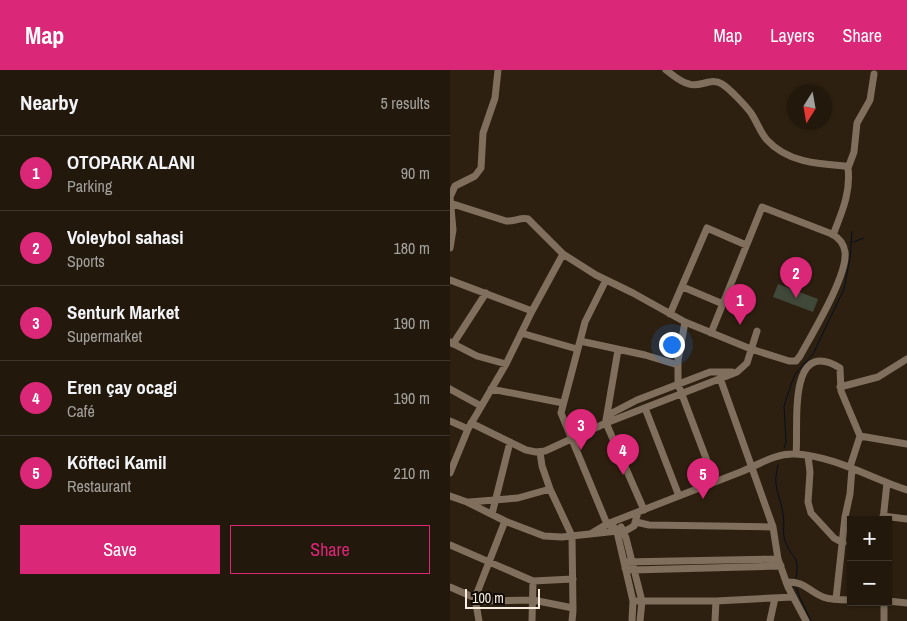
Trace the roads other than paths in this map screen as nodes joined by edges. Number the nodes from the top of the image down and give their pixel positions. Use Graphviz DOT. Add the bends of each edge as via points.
graph roads {
  1 [pos="498,70"];
  2 [pos="666,70"];
  3 [pos="874,74"];
  4 [pos="848,168"];
  5 [pos="450,203"];
  6 [pos="834,235"];
  7 [pos="451,239"];
  8 [pos="746,245"];
  9 [pos="450,248"];
  10 [pos="562,254"];
  11 [pos="450,280"];
  12 [pos="606,280"];
  13 [pos="683,287"];
  14 [pos="486,293"];
  15 [pos="722,304"];
  16 [pos="532,311"];
  17 [pos="670,314"];
  18 [pos="685,322"];
  19 [pos="757,331"];
  20 [pos="521,333"];
  21 [pos="711,333"];
  22 [pos="580,341"];
  23 [pos="452,343"];
  24 [pos="577,349"];
  25 [pos="751,349"];
  26 [pos="618,350"];
  27 [pos="907,359"];
  28 [pos="506,364"];
  29 [pos="678,365"];
  30 [pos="737,372"];
  31 [pos="720,378"];
  32 [pos="678,384"];
  33 [pos="840,387"];
  34 [pos="450,389"];
  35 [pos="491,390"];
  36 [pos="681,394"];
  37 [pos="563,404"];
  38 [pos="481,406"];
  39 [pos="645,408"];
  40 [pos="450,421"];
  41 [pos="606,423"];
  42 [pos="469,426"];
  43 [pos="860,436"];
  44 [pos="571,438"];
  45 [pos="510,442"];
  46 [pos="907,444"];
  47 [pos="540,452"];
  48 [pos="796,454"];
  49 [pos="808,456"];
  50 [pos="453,458"];
  51 [pos="752,467"];
  52 [pos="851,468"];
  53 [pos="450,472"];
  54 [pos="715,482"];
  55 [pos="887,484"];
  56 [pos="550,489"];
  57 [pos="907,490"];
  58 [pos="450,496"];
  59 [pos="679,496"];
  60 [pos="496,500"];
  61 [pos="467,502"];
  62 [pos="641,511"];
  63 [pos="492,514"];
  64 [pos="883,516"];
  65 [pos="892,518"];
  66 [pos="907,519"];
  67 [pos="618,520"];
  68 [pos="505,521"];
  69 [pos="636,522"];
  70 [pos="607,524"];
  71 [pos="773,527"];
  72 [pos="620,532"];
  73 [pos="592,533"];
  74 [pos="572,536"];
  75 [pos="843,543"];
  76 [pos="450,545"];
  77 [pos="489,562"];
  78 [pos="780,563"];
  79 [pos="626,564"];
  80 [pos="633,570"];
  81 [pos="573,579"];
  82 [pos="533,581"];
  83 [pos="786,582"];
  84 [pos="450,587"];
  85 [pos="793,597"];
  86 [pos="775,598"];
  87 [pos="475,599"];
  88 [pos="836,599"];
  89 [pos="533,600"];
  90 [pos="716,600"];
  91 [pos="847,600"];
  92 [pos="633,601"];
  93 [pos="642,601"];
  94 [pos="892,601"];
  95 [pos="907,603"];
  96 [pos="884,606"];
  97 [pos="573,608"];
  98 [pos="479,621"];
  99 [pos="532,621"];
  100 [pos="572,621"];
  101 [pos="632,621"];
  102 [pos="640,621"];
  103 [pos="715,621"];
  104 [pos="770,621"];
  105 [pos="806,621"];
  106 [pos="884,621"];
  1 -- 5 [label="street" via="495,98 483,133 481,168 475,176 455,186"];
  2 -- 4 [label="street" via="690,85 719,82 751,113 768,141 794,158"];
  3 -- 4 [label="street" via="870,100 857,124 854,152"];
  4 -- 6 [label="street" via="848,192"];
  5 -- 7 [label="street"];
  5 -- 10 [label="street" via="506,221 528,219"];
  6 -- 8 [label="street" via="762,207"];
  6 -- 25 [label="street" via="845,251 844,264 836,289 800,356 796,361 789,361"];
  7 -- 9 [label="street"];
  8 -- 13 [label="street" via="707,228"];
  8 -- 15 [label="street"];
  10 -- 12 [label="street"];
  10 -- 16 [label="street"];
  11 -- 14 [label="street"];
  12 -- 17 [label="street"];
  12 -- 22 [label="street" via="589,312"];
  13 -- 15 [label="street"];
  13 -- 17 [label="street"];
  14 -- 16 [label="street"];
  14 -- 23 [label="street"];
  15 -- 21 [label="street"];
  16 -- 20 [label="street"];
  17 -- 18 [label="street"];
  18 -- 21 [label="street"];
  18 -- 29 [label="street"];
  19 -- 25 [label="street"];
  20 -- 24 [label="street"];
  20 -- 28 [label="street"];
  21 -- 25 [label="street"];
  22 -- 24 [label="street"];
  22 -- 26 [label="street"];
  23 -- 28 [label="street" via="477,356"];
  24 -- 37 [label="street"];
  25 -- 30 [label="street" via="747,363"];
  26 -- 29 [label="street"];
  26 -- 41 [label="street"];
  27 -- 33 [label="street" via="878,377"];
  28 -- 35 [label="street"];
  29 -- 32 [label="street"];
  30 -- 31 [label="street"];
  30 -- 32 [label="street" via="710,372"];
  31 -- 36 [label="street"];
  31 -- 51 [label="street"];
  32 -- 36 [label="street"];
  32 -- 41 [label="street" via="637,400 612,414"];
  33 -- 43 [label="street"];
  33 -- 48 [label="street" via="841,369 835,364 817,362 802,375 796,399"];
  34 -- 38 [label="street"];
  35 -- 37 [label="street"];
  35 -- 38 [label="street"];
  36 -- 39 [label="street"];
  36 -- 54 [label="street"];
  37 -- 44 [label="street" via="561,413"];
  38 -- 42 [label="street"];
  39 -- 41 [label="street"];
  39 -- 59 [label="street"];
  40 -- 42 [label="street"];
  41 -- 44 [label="street"];
  41 -- 62 [label="street"];
  42 -- 45 [label="street"];
  42 -- 50 [label="street"];
  43 -- 46 [label="street"];
  43 -- 52 [label="street"];
  44 -- 47 [label="street"];
  44 -- 70 [label="street"];
  45 -- 47 [label="street" via="526,450"];
  45 -- 60 [label="street"];
  47 -- 56 [label="street"];
  48 -- 49 [label="street"];
  48 -- 51 [label="street" via="777,455"];
  49 -- 52 [label="street"];
  49 -- 75 [label="street" via="811,512 834,538"];
  50 -- 53 [label="street"];
  51 -- 54 [label="street"];
  51 -- 71 [label="street"];
  52 -- 55 [label="street"];
  52 -- 75 [label="street"];
  54 -- 59 [label="street"];
  55 -- 57 [label="street"];
  55 -- 64 [label="street"];
  56 -- 60 [label="street" via="524,497"];
  56 -- 74 [label="street"];
  58 -- 61 [label="street"];
  59 -- 62 [label="street"];
  60 -- 61 [label="street"];
  60 -- 63 [label="street"];
  61 -- 63 [label="street"];
  62 -- 67 [label="street"];
  62 -- 69 [label="street"];
  63 -- 68 [label="street"];
  65 -- 66 [label="street"];
  67 -- 70 [label="street"];
  67 -- 72 [label="street"];
  68 -- 74 [label="street" via="544,536"];
  68 -- 77 [label="street"];
  69 -- 71 [label="street" via="649,526"];
  69 -- 72 [label="street"];
  70 -- 72 [label="street"];
  70 -- 73 [label="street"];
  71 -- 78 [label="street"];
  72 -- 73 [label="street"];
  72 -- 79 [label="street"];
  73 -- 74 [label="street"];
  74 -- 81 [label="street"];
  75 -- 88 [label="street"];
  76 -- 77 [label="street"];
  77 -- 82 [label="street"];
  77 -- 87 [label="street"];
  78 -- 79 [label="street"];
  78 -- 80 [label="street"];
  78 -- 83 [label="street"];
  79 -- 80 [label="street"];
  79 -- 92 [label="street"];
  80 -- 93 [label="street"];
  81 -- 82 [label="street"];
  81 -- 97 [label="street"];
  82 -- 89 [label="street"];
  83 -- 85 [label="street"];
  83 -- 88 [label="street" via="802,583 822,597"];
  84 -- 87 [label="street"];
  85 -- 86 [label="street"];
  85 -- 105 [label="street"];
  86 -- 90 [label="street"];
  86 -- 104 [label="street"];
  87 -- 89 [label="street"];
  87 -- 98 [label="street"];
  88 -- 91 [label="street"];
  89 -- 97 [label="street"];
  89 -- 99 [label="street"];
  90 -- 93 [label="street"];
  90 -- 103 [label="street"];
  92 -- 93 [label="street"];
  92 -- 101 [label="street"];
  93 -- 102 [label="street"];
  94 -- 95 [label="street"];
  96 -- 106 [label="street"];
  97 -- 100 [label="street"];
}
